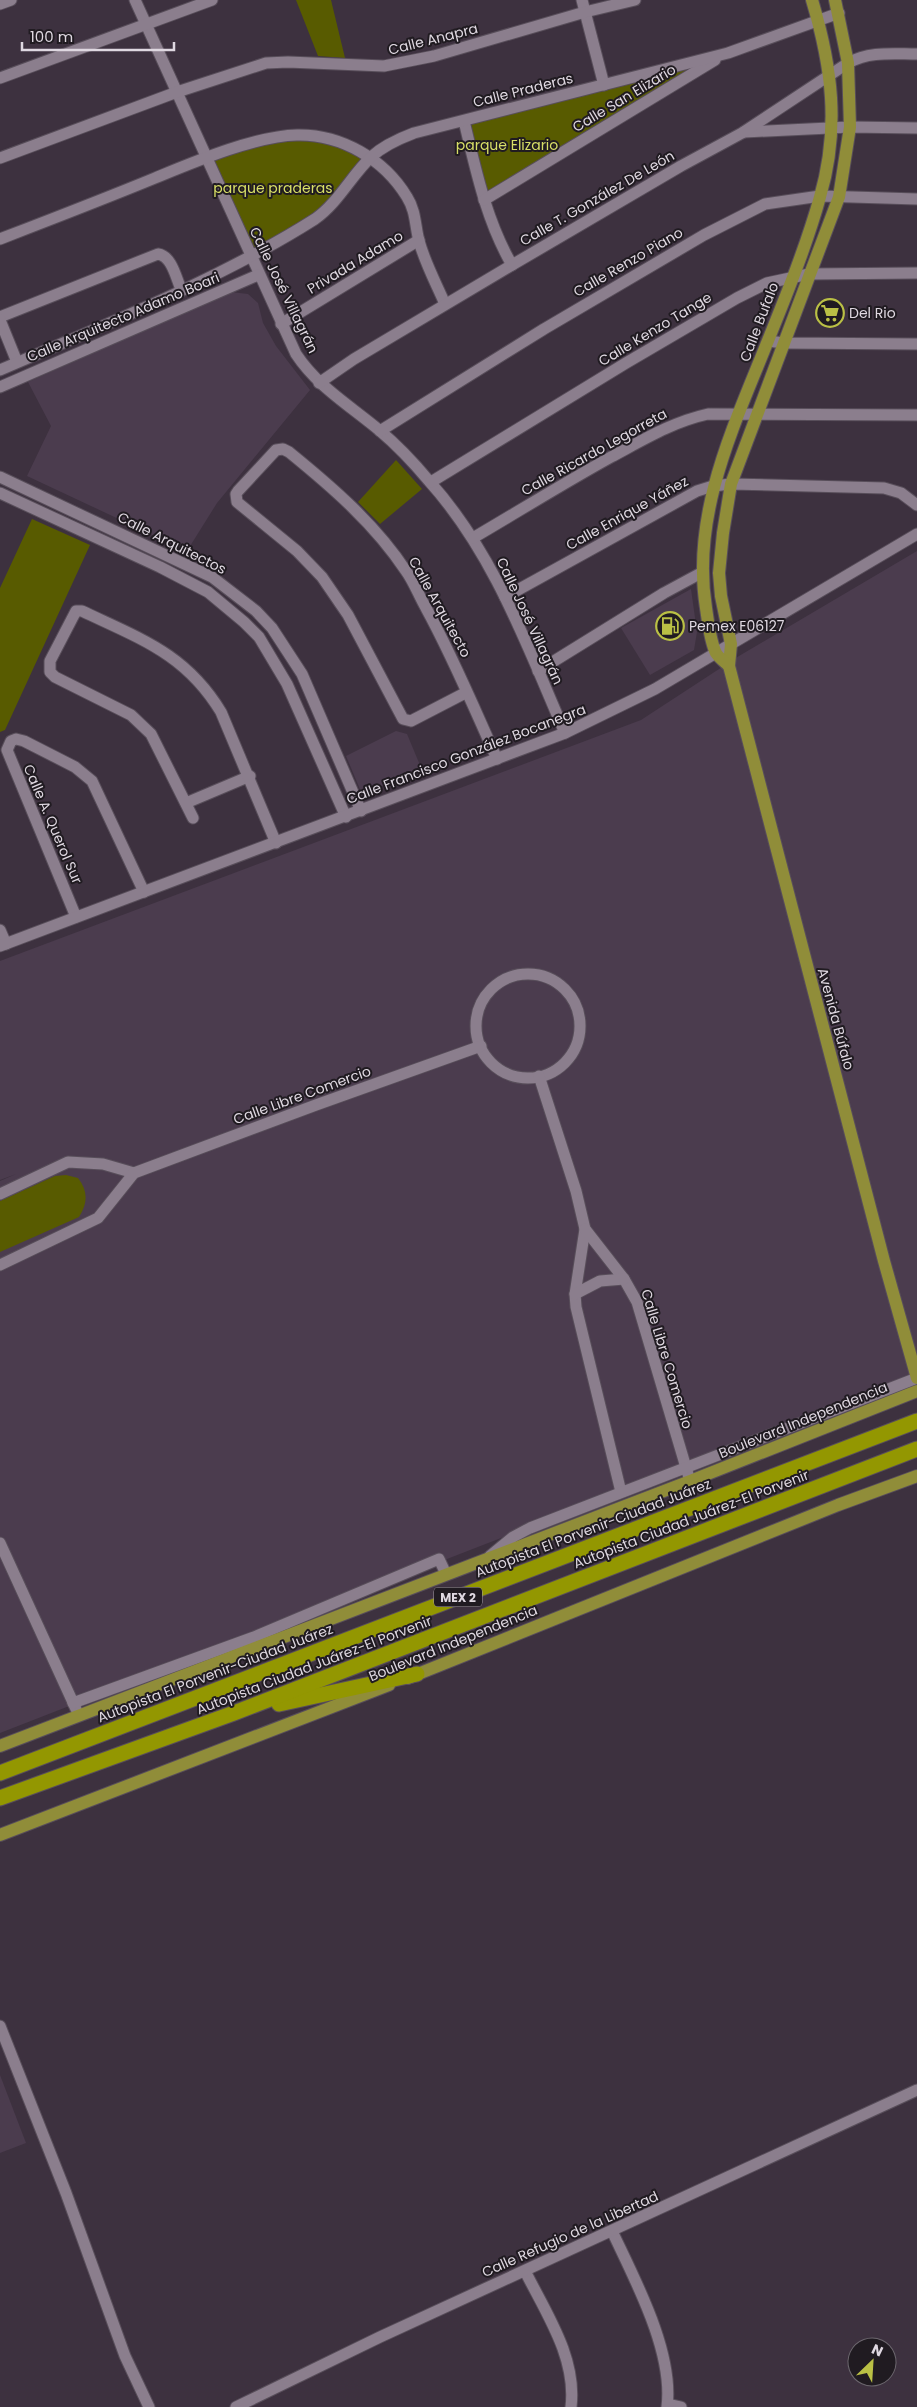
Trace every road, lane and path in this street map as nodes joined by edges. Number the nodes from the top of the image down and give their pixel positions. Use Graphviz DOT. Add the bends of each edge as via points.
graph roads {
  1 [pos="11,0"];
  2 [pos="135,0"];
  3 [pos="212,0"];
  4 [pos="582,0"];
  5 [pos="635,0"];
  6 [pos="812,0"];
  7 [pos="835,0"];
  8 [pos="0,4"];
  9 [pos="585,12"];
  10 [pos="839,13"];
  11 [pos="818,20"];
  12 [pos="145,24"];
  13 [pos="728,53"];
  14 [pos="917,54"];
  15 [pos="848,63"];
  16 [pos="830,75"];
  17 [pos="0,78"];
  18 [pos="604,85"];
  19 [pos="177,92"];
  20 [pos="464,120"];
  21 [pos="850,127"];
  22 [pos="831,128"];
  23 [pos="917,128"];
  24 [pos="742,132"];
  25 [pos="207,157"];
  26 [pos="0,158"];
  27 [pos="370,158"];
  28 [pos="820,196"];
  29 [pos="839,197"];
  30 [pos="917,199"];
  31 [pos="484,200"];
  32 [pos="0,239"];
  33 [pos="419,240"];
  34 [pos="250,257"];
  35 [pos="512,265"];
  36 [pos="917,273"];
  37 [pos="809,274"];
  38 [pos="258,275"];
  39 [pos="792,277"];
  40 [pos="181,290"];
  41 [pos="445,304"];
  42 [pos="0,319"];
  43 [pos="281,324"];
  44 [pos="768,341"];
  45 [pos="784,343"];
  46 [pos="917,344"];
  47 [pos="17,362"];
  48 [pos="0,370"];
  49 [pos="319,383"];
  50 [pos="0,387"];
  51 [pos="758,414"];
  52 [pos="738,415"];
  53 [pos="917,415"];
  54 [pos="380,431"];
  55 [pos="0,477"];
  56 [pos="431,482"];
  57 [pos="731,484"];
  58 [pos="713,486"];
  59 [pos="0,493"];
  60 [pos="917,505"];
  61 [pos="67,508"];
  62 [pos="60,522"];
  63 [pos="917,534"];
  64 [pos="473,538"];
  65 [pos="702,573"];
  66 [pos="505,597"];
  67 [pos="272,628"];
  68 [pos="259,637"];
  69 [pos="731,644"];
  70 [pos="716,652"];
  71 [pos="729,666"];
  72 [pos="538,671"];
  73 [pos="467,692"];
  74 [pos="565,733"];
  75 [pos="497,759"];
  76 [pos="250,776"];
  77 [pos="186,803"];
  78 [pos="361,811"];
  79 [pos="346,816"];
  80 [pos="193,818"];
  81 [pos="276,843"];
  82 [pos="144,892"];
  83 [pos="76,917"];
  84 [pos="0,930"];
  85 [pos="3,945"];
  86 [pos="481,1046"];
  87 [pos="539,1076"];
  88 [pos="134,1174"];
  89 [pos="0,1194"];
  90 [pos="585,1229"];
  91 [pos="0,1265"];
  92 [pos="624,1279"];
  93 [pos="575,1294"];
  94 [pos="917,1378"];
  95 [pos="917,1391"];
  96 [pos="871,1403"];
  97 [pos="917,1421"];
  98 [pos="917,1449"];
  99 [pos="685,1467"];
  100 [pos="917,1476"];
  101 [pos="690,1481"];
  102 [pos="647,1482"];
  103 [pos="621,1492"];
  104 [pos="652,1495"];
  105 [pos="0,1543"];
  106 [pos="485,1560"];
  107 [pos="446,1574"];
  108 [pos="225,1654"];
  109 [pos="417,1674"];
  110 [pos="73,1703"];
  111 [pos="234,1713"];
  112 [pos="79,1716"];
  113 [pos="0,1746"];
  114 [pos="0,1772"];
  115 [pos="0,1798"];
  116 [pos="0,1836"];
  117 [pos="0,2026"];
  118 [pos="917,2090"];
  119 [pos="612,2231"];
  120 [pos="525,2271"];
  121 [pos="668,2406"];
  122 [pos="149,2407"];
  123 [pos="236,2407"];
  124 [pos="571,2407"];
  125 [pos="681,2407"];
  1 -- 8 [label="street"];
  2 -- 12 [label="street, Calle José Villagrán"];
  3 -- 12 [label="street"];
  4 -- 9 [label="street"];
  5 -- 9 [label="street, Calle Anapra"];
  6 -- 11 [label="main road, Calle Bufalo"];
  7 -- 10 [label="main road"];
  9 -- 18 [label="street"];
  9 -- 19 [label="street, Calle Anapra" via="426,58 384,66 266,63"];
  10 -- 11 [label="street, Calle Praderas"];
  10 -- 15 [label="main road"];
  11 -- 13 [label="street, Calle Praderas"];
  11 -- 16 [label="main road, Calle Bufalo"];
  12 -- 17 [label="street"];
  12 -- 19 [label="street, Calle José Villagrán"];
  13 -- 18 [label="street, Calle Praderas"];
  13 -- 31 [label="street, Calle San Elizario"];
  14 -- 15 [label="street" via="874,54 860,56"];
  15 -- 16 [label="street"];
  15 -- 21 [label="main road"];
  16 -- 22 [label="main road, Calle Bufalo"];
  16 -- 24 [label="street"];
  18 -- 20 [label="street, Calle Praderas"];
  19 -- 25 [label="street, Calle José Villagrán"];
  19 -- 26 [label="street, Calle Anapra"];
  20 -- 27 [label="street, Calle Praderas" via="414,133 384,147"];
  20 -- 31 [label="street"];
  21 -- 22 [label="street, Calle T. González De León"];
  21 -- 23 [label="street, Calle T. González De León"];
  21 -- 29 [label="main road"];
  22 -- 24 [label="street, Calle T. González De León"];
  22 -- 28 [label="main road, Calle Bufalo"];
  24 -- 35 [label="street, Calle T. González De León"];
  25 -- 27 [label="street" via="295,135 328,139 360,150"];
  25 -- 32 [label="street"];
  25 -- 34 [label="street, Calle José Villagrán"];
  27 -- 33 [label="street" via="408,198"];
  27 -- 34 [label="street, Calle Praderas" via="317,217"];
  28 -- 29 [label="street, Calle Renzo Piano"];
  28 -- 39 [label="main road, Calle Bufalo"];
  28 -- 54 [label="street, Calle Renzo Piano" via="765,204 704,235"];
  29 -- 30 [label="street, Calle Renzo Piano"];
  29 -- 37 [label="main road"];
  31 -- 35 [label="street" via="498,241"];
  33 -- 41 [label="street"];
  33 -- 43 [label="street, Privada Adamo"];
  34 -- 38 [label="street, Calle José Villagrán"];
  34 -- 40 [label="street, Calle Arquitecto Adamo Boari"];
  35 -- 41 [label="street, Calle T. González De León"];
  36 -- 37 [label="street, Calle Kenzo Tange"];
  37 -- 39 [label="street, Calle Kenzo Tange"];
  37 -- 45 [label="main road"];
  38 -- 43 [label="street, Calle José Villagrán"];
  38 -- 50 [label="street, Calle Arquitecto Adamo Boari"];
  39 -- 44 [label="main road, Calle Bufalo"];
  39 -- 56 [label="street, Calle Kenzo Tange" via="767,283 738,298"];
  40 -- 42 [label="street" via="170,264 158,254"];
  40 -- 47 [label="street, Calle Arquitecto Adamo Boari"];
  41 -- 49 [label="street, Calle T. González De León"];
  42 -- 47 [label="street"];
  43 -- 49 [label="street, Calle José Villagrán" via="296,354"];
  44 -- 45 [label="street"];
  44 -- 52 [label="main road, Calle Bufalo"];
  45 -- 46 [label="street"];
  45 -- 51 [label="main road"];
  47 -- 48 [label="street, Calle Arquitecto Adamo Boari"];
  49 -- 54 [label="street, Calle José Villagrán"];
  51 -- 52 [label="street, Calle Ricardo Legorreta"];
  51 -- 53 [label="street, Calle Ricardo Legorreta"];
  51 -- 57 [label="main road"];
  52 -- 58 [label="main road, Calle Bufalo"];
  52 -- 64 [label="street, Calle Ricardo Legorreta" via="708,414 671,425"];
  54 -- 56 [label="street, Calle José Villagrán"];
  55 -- 61 [label="street, Calle Arquitectos"];
  56 -- 64 [label="street, Calle José Villagrán"];
  57 -- 58 [label="street, Calle Enrique Yáñez"];
  57 -- 60 [label="street, Calle Enrique Yáñez" via="884,488 901,493"];
  57 -- 69 [label="main road" via="723,533 720,596"];
  58 -- 65 [label="main road, Calle Bufalo"];
  58 -- 66 [label="street, Calle Enrique Yáñez" via="697,491"];
  59 -- 62 [label="street, Calle Arquitectos"];
  61 -- 62 [label="street"];
  61 -- 67 [label="street, Calle Arquitectos" via="212,577"];
  62 -- 68 [label="street, Calle Arquitectos" via="208,592"];
  63 -- 69 [label="street, Calle Francisco González Bocanegra"];
  64 -- 66 [label="street, Calle José Villagrán"];
  65 -- 70 [label="main road, Calle Bufalo" via="707,616"];
  65 -- 72 [label="street"];
  66 -- 72 [label="street, Calle José Villagrán"];
  67 -- 68 [label="street"];
  67 -- 78 [label="street, Calle Arquitectos" via="309,688"];
  68 -- 79 [label="street, Calle Arquitectos" via="297,704"];
  69 -- 70 [label="street, Calle Francisco González Bocanegra"];
  69 -- 71 [label="main road, Avenida Búfalo"];
  70 -- 71 [label="main road, Avenida Búfalo"];
  70 -- 74 [label="street, Calle Francisco González Bocanegra" via="647,694"];
  71 -- 94 [label="main road, Avenida Búfalo" via="881,1252"];
  72 -- 74 [label="street, Calle José Villagrán"];
  73 -- 73 [label="street, Calle Arquitecto" via="406,571 373,528 336,492 283,449 274,452 238,491 236,498 240,506 297,551 322,578 348,615 402,719 411,721"];
  73 -- 75 [label="street, Calle Arquitecto"];
  74 -- 75 [label="street, Calle Francisco González Bocanegra"];
  75 -- 78 [label="street, Calle Francisco González Bocanegra"];
  76 -- 77 [label="street"];
  76 -- 77 [label="street" via="221,712 191,672 156,646 76,611 48,669 55,677 142,723 151,734"];
  76 -- 81 [label="street"];
  77 -- 80 [label="street"];
  78 -- 79 [label="street, Calle Francisco González Bocanegra"];
  79 -- 81 [label="street, Calle Francisco González Bocanegra"];
  81 -- 82 [label="street, Calle Francisco González Bocanegra"];
  82 -- 83 [label="street, Calle Francisco González Bocanegra"];
  82 -- 83 [label="street, Calle A. Querol Sur" via="92,781 75,767 24,741 11,741 7,750 18,780"];
  83 -- 85 [label="street, Calle Francisco González Bocanegra"];
  84 -- 85 [label="street"];
  86 -- 87 [label="street" via="491,1061 505,1072 522,1077"];
  86 -- 87 [label="street" via="477,1020 482,1003 492,988 507,978 525,974 552,980 572,999 579,1017 579,1035 568,1059 555,1070"];
  86 -- 88 [label="street, Calle Libre Comercio"];
  87 -- 90 [label="street, Calle Libre Comercio"];
  88 -- 89 [label="street" via="102,1164 68,1162"];
  88 -- 91 [label="street, Calle Libre Comercio" via="98,1218"];
  90 -- 92 [label="street, Calle Libre Comercio"];
  90 -- 93 [label="street, Calle Libre Comercio"];
  92 -- 93 [label="street" via="600,1281"];
  92 -- 99 [label="street, Calle Libre Comercio" via="642,1318"];
  93 -- 103 [label="street, Calle Libre Comercio" via="582,1337"];
  94 -- 96 [label="street"];
  95 -- 96 [label="main road, Boulevard Independencia"];
  96 -- 99 [label="street"];
  96 -- 101 [label="main road, Boulevard Independencia"];
  97 -- 114 [label="highway, Autopista El Porvenir-Ciudad Juárez / MEX 2"];
  98 -- 111 [label="highway, Autopista Ciudad Juárez-El Porvenir / MEX 2"];
  99 -- 101 [label="street, Calle Libre Comercio"];
  99 -- 102 [label="street"];
  100 -- 109 [label="main road, Boulevard Independencia"];
  101 -- 104 [label="main road, Boulevard Independencia"];
  102 -- 103 [label="street"];
  102 -- 104 [label="street"];
  103 -- 106 [label="street" via="530,1528 513,1537"];
  104 -- 106 [label="main road, Boulevard Independencia"];
  105 -- 110 [label="street"];
  106 -- 107 [label="main road, Boulevard Independencia"];
  107 -- 108 [label="main road, Boulevard Independencia"];
  107 -- 108 [label="street" via="439,1559"];
  108 -- 110 [label="street"];
  108 -- 112 [label="main road, Boulevard Independencia"];
  109 -- 111 [label="highway"];
  109 -- 116 [label="main road, Boulevard Independencia"];
  110 -- 112 [label="street"];
  111 -- 115 [label="highway, Autopista Ciudad Juárez-El Porvenir / MEX 2"];
  112 -- 113 [label="main road, Boulevard Independencia"];
  117 -- 122 [label="street" via="66,2193 125,2356"];
  118 -- 119 [label="street, Calle Refugio de la Libertad"];
  119 -- 120 [label="street, Calle Refugio de la Libertad"];
  119 -- 121 [label="street" via="654,2323 666,2376"];
  120 -- 123 [label="street, Calle Refugio de la Libertad"];
  120 -- 124 [label="street" via="564,2349 573,2386"];
  121 -- 125 [label="street"];
}
